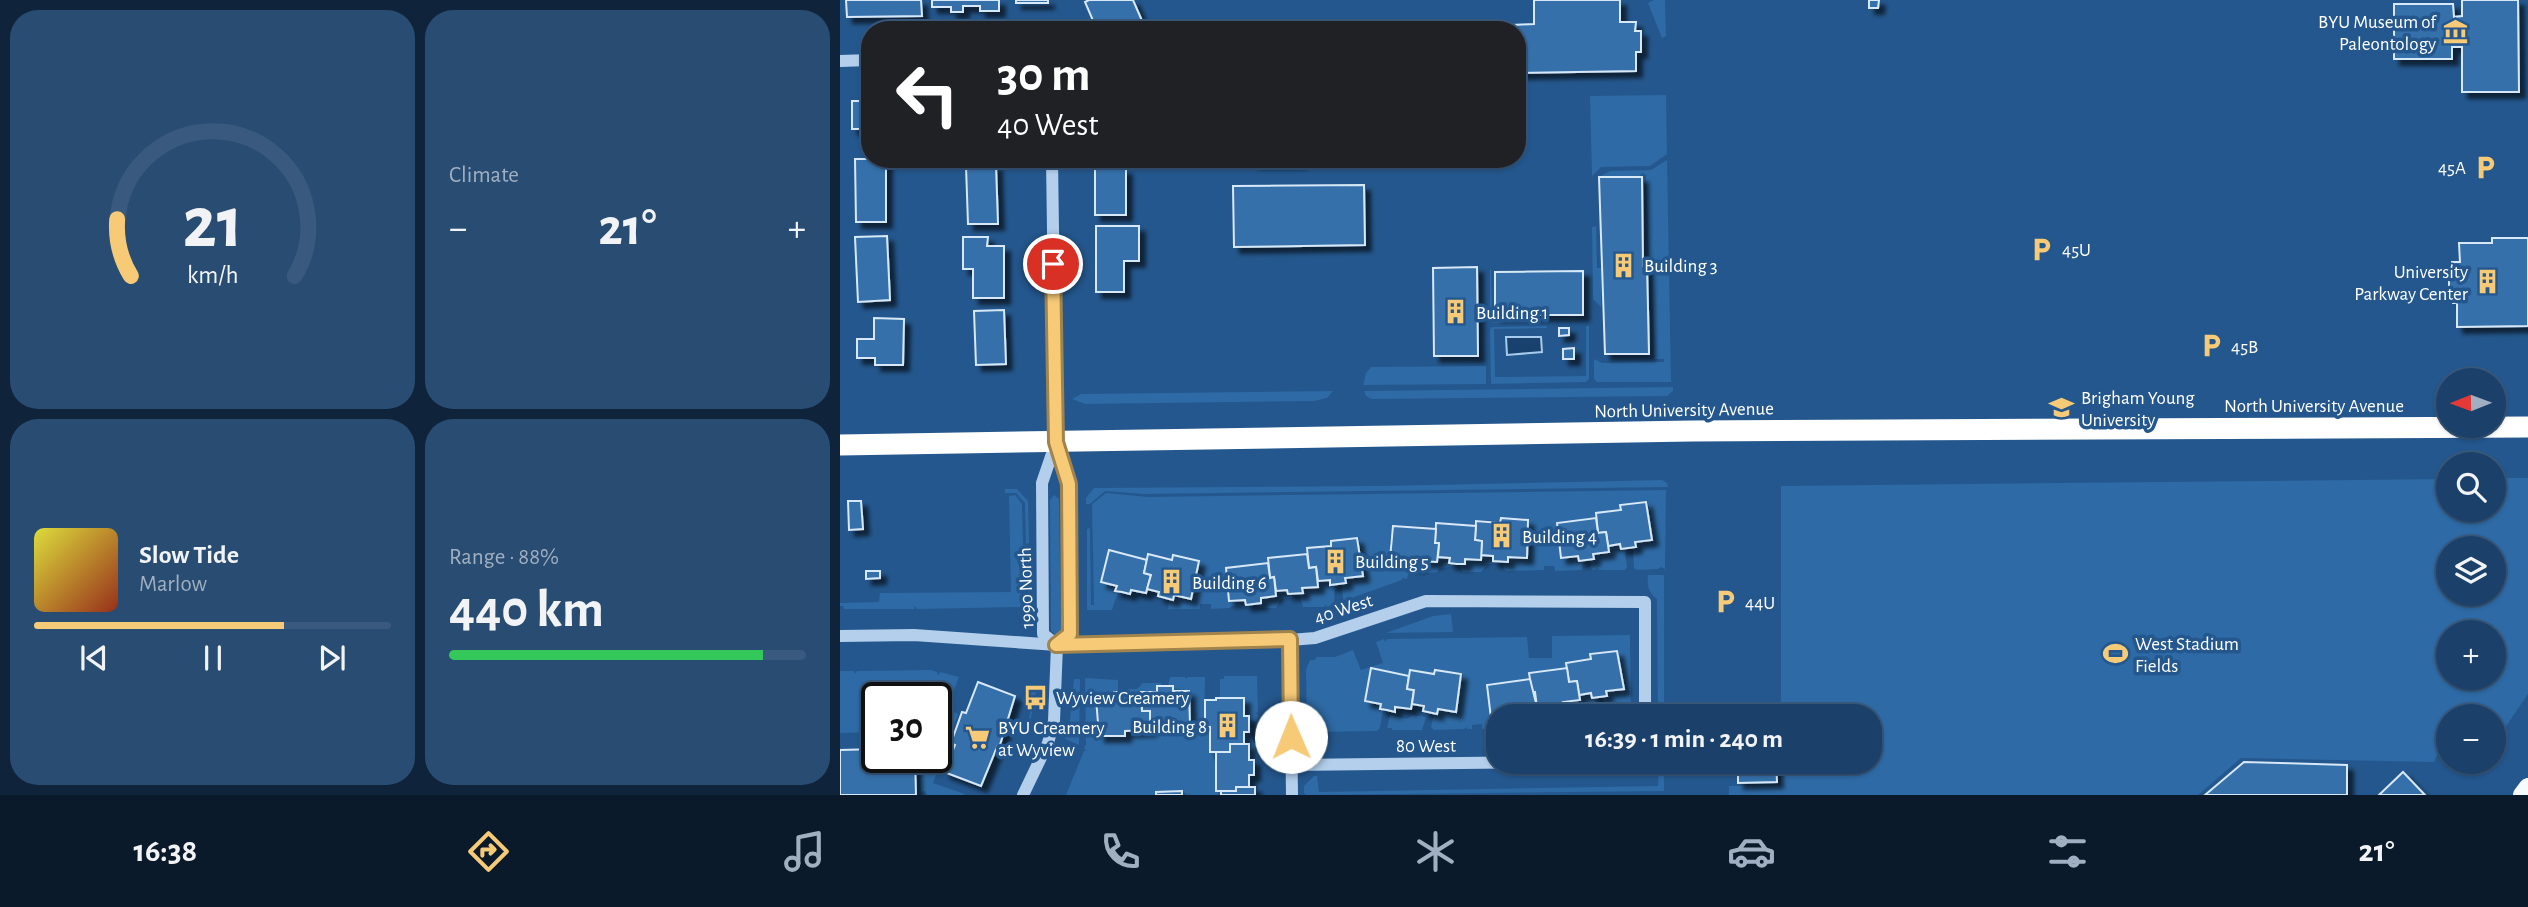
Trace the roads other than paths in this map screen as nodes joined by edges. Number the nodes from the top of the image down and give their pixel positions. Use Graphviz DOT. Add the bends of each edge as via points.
graph roads {
  1 [pos="861,60"];
  2 [pos="840,61"];
  3 [pos="1052,168"];
  4 [pos="2528,427"];
  5 [pos="1056,442"];
  6 [pos="840,445"];
  7 [pos="840,636"];
  8 [pos="1290,639"];
  9 [pos="1056,645"];
  10 [pos="1645,704"];
  11 [pos="1486,763"];
  12 [pos="1292,765"];
  13 [pos="2528,787"];
  14 [pos="1023,795"];
  15 [pos="1292,795"];
  16 [pos="2522,795"];
  1 -- 2 [label="street"];
  3 -- 5 [label="street, 1990 North"];
  4 -- 5 [label="highway, North University Avenue" via="1692,431"];
  5 -- 6 [label="highway, North University Avenue"];
  5 -- 9 [label="street, 1990 North" via="1042,484 1043,634"];
  5 -- 9 [label="street, 1990 North" via="1069,484 1070,634"];
  7 -- 9 [label="street, 40 West" via="914,635"];
  8 -- 9 [label="street, 40 West"];
  8 -- 10 [label="street, 40 West" via="1315,638 1426,601 1646,602"];
  8 -- 12 [label="street"];
  9 -- 14 [label="street" via="1054,721"];
  11 -- 12 [label="street, 80 West"];
  12 -- 15 [label="street"];
  13 -- 16 [label="main road"];
}
